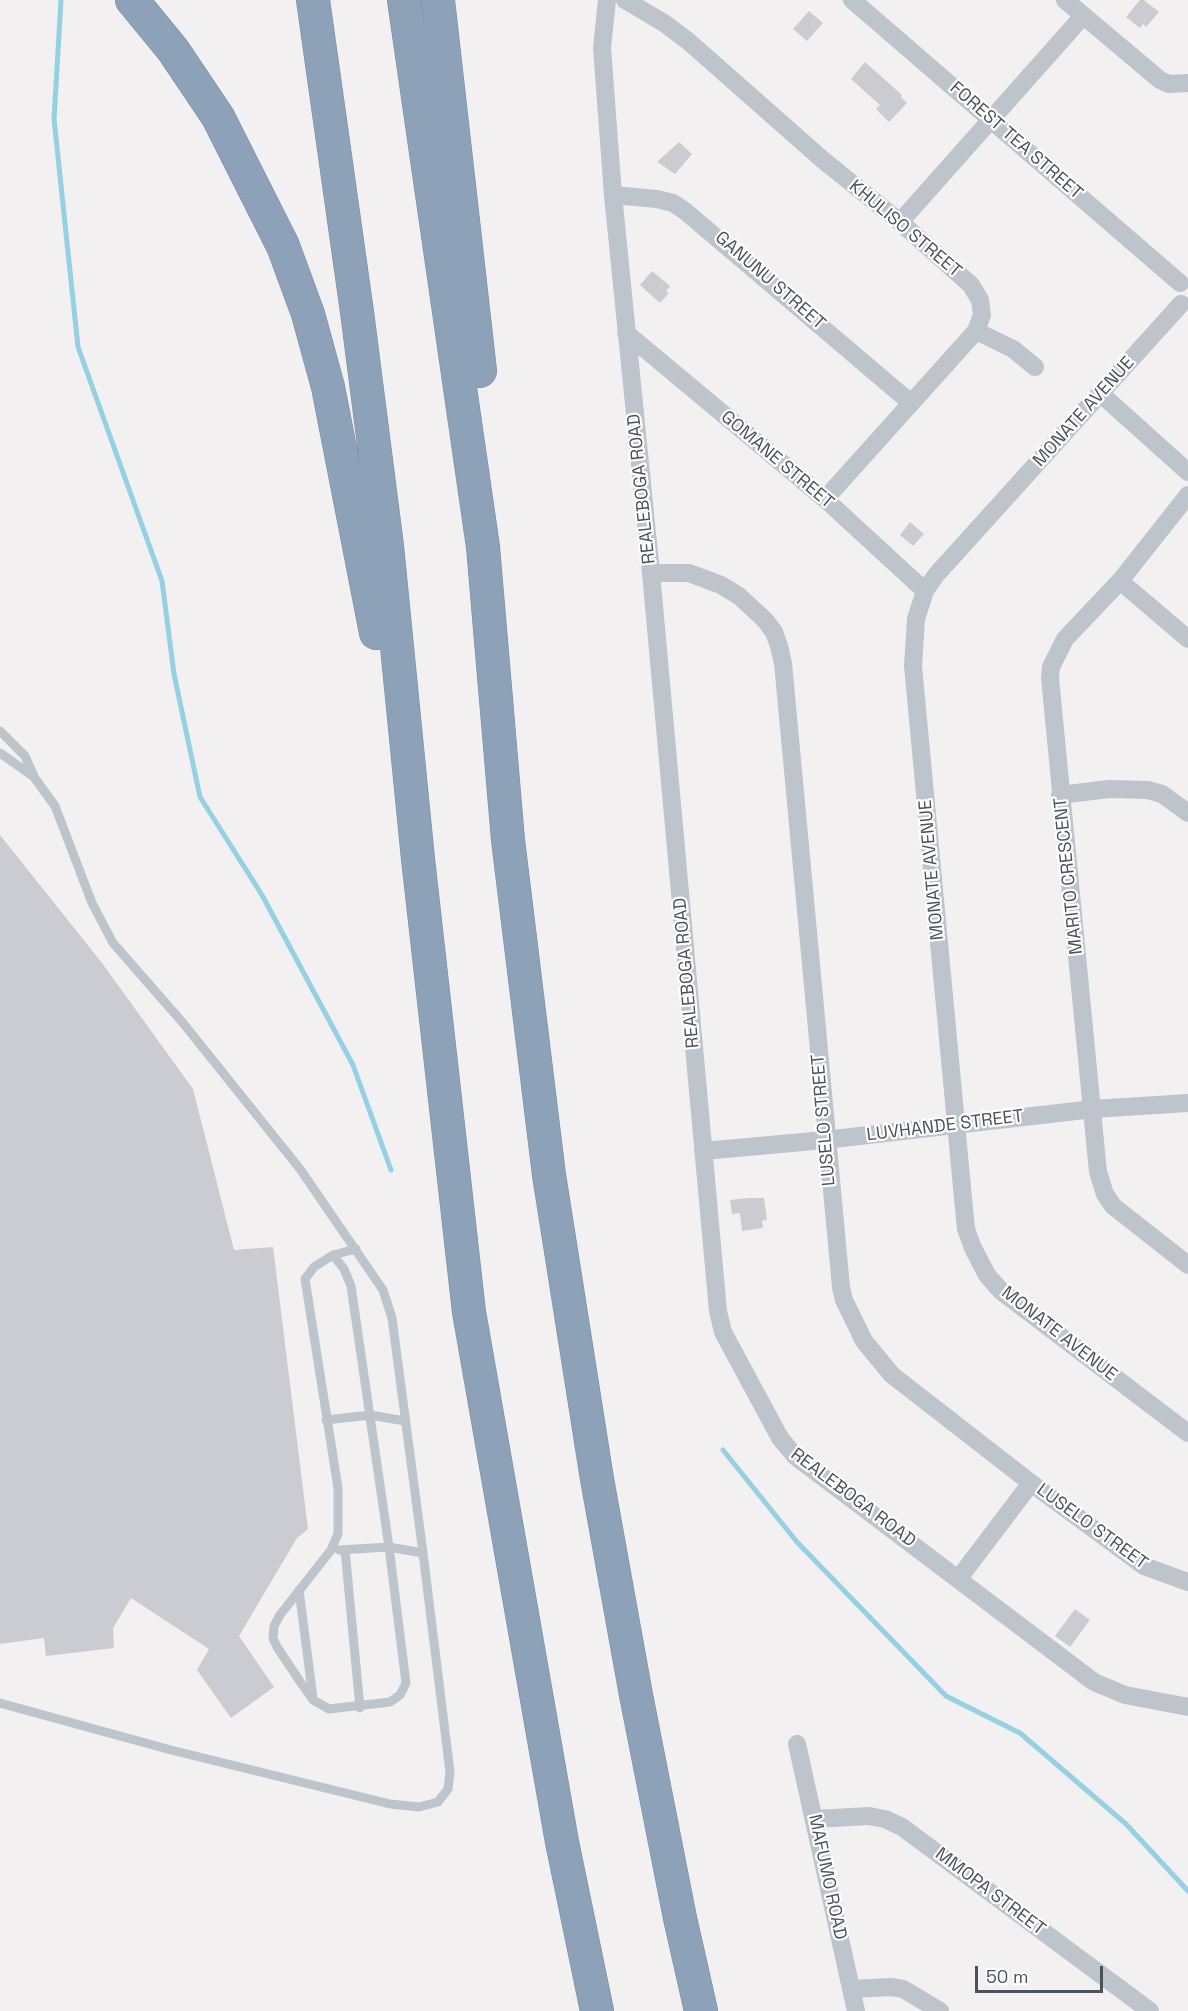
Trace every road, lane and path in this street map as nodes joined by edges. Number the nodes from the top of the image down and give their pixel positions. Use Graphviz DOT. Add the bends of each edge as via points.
graph roads {
  1 [pos="132,0"];
  2 [pos="313,0"];
  3 [pos="404,0"];
  4 [pos="438,0"];
  5 [pos="608,0"];
  6 [pos="624,0"];
  7 [pos="852,0"];
  8 [pos="1065,0"];
  9 [pos="1083,16"];
  10 [pos="1188,83"];
  11 [pos="990,119"];
  12 [pos="613,195"];
  13 [pos="900,222"];
  14 [pos="1184,280"];
  15 [pos="1184,305"];
  16 [pos="976,331"];
  17 [pos="626,333"];
  18 [pos="1035,367"];
  19 [pos="1101,394"];
  20 [pos="911,403"];
  21 [pos="1188,472"];
  22 [pos="1188,495"];
  23 [pos="825,499"];
  24 [pos="483,547"];
  25 [pos="651,573"];
  26 [pos="1120,581"];
  27 [pos="925,591"];
  28 [pos="1188,639"];
  29 [pos="0,731"];
  30 [pos="0,753"];
  31 [pos="34,777"];
  32 [pos="1060,795"];
  33 [pos="1188,813"];
  34 [pos="418,859"];
  35 [pos="88,914"];
  36 [pos="104,925"];
  37 [pos="1188,1103"];
  38 [pos="1093,1109"];
  39 [pos="956,1124"];
  40 [pos="825,1140"];
  41 [pos="703,1151"];
  42 [pos="356,1249"];
  43 [pos="333,1255"];
  44 [pos="1188,1265"];
  45 [pos="370,1414"];
  46 [pos="326,1420"];
  47 [pos="405,1421"];
  48 [pos="1188,1433"];
  49 [pos="1031,1482"];
  50 [pos="389,1547"];
  51 [pos="331,1550"];
  52 [pos="345,1550"];
  53 [pos="423,1553"];
  54 [pos="959,1578"];
  55 [pos="1188,1582"];
  56 [pos="299,1590"];
  57 [pos="313,1700"];
  58 [pos="0,1703"];
  59 [pos="1188,1707"];
  60 [pos="360,1708"];
  61 [pos="797,1744"];
  62 [pos="815,1819"];
  63 [pos="851,1989"];
  64 [pos="597,2011"];
  65 [pos="701,2011"];
  66 [pos="856,2011"];
  67 [pos="940,2011"];
  68 [pos="1150,2011"];
  1 -- 34 [label="highway" via="173,50 218,117 283,246 308,314 337,431"];
  2 -- 34 [label="highway" via="387,546"];
  3 -- 24 [label="highway"];
  4 -- 24 [label="highway" via="486,430 489,483"];
  5 -- 12 [label="street, REALEBOGA ROAD" via="602,48"];
  6 -- 13 [label="street, KHULISO STREET" via="688,41"];
  7 -- 11 [label="street, FOREST TEA STREET"];
  8 -- 9 [label="street"];
  9 -- 10 [label="street" via="1160,80 1168,84"];
  9 -- 11 [label="street"];
  11 -- 13 [label="street"];
  11 -- 14 [label="street, FOREST TEA STREET"];
  12 -- 17 [label="street, REALEBOGA ROAD"];
  12 -- 20 [label="street, GANUNU STREET" via="674,203 693,216"];
  13 -- 16 [label="street, KHULISO STREET" via="978,295 982,315"];
  14 -- 15 [label="street, FOREST TEA STREET" via="1176,293"];
  15 -- 19 [label="street, MONATE AVENUE"];
  16 -- 18 [label="street" via="1013,350"];
  16 -- 20 [label="street"];
  17 -- 23 [label="street, GOMANE STREET"];
  17 -- 25 [label="street, REALEBOGA ROAD"];
  19 -- 21 [label="street"];
  19 -- 27 [label="street, MONATE AVENUE"];
  20 -- 23 [label="street"];
  22 -- 26 [label="street, MARITO CRESCENT"];
  23 -- 27 [label="street, GOMANE STREET"];
  24 -- 65 [label="highway" via="508,840 549,1175 636,1695"];
  25 -- 40 [label="street, LUSELO STREET" via="689,573 721,585 765,620 779,646"];
  25 -- 41 [label="street, REALEBOGA ROAD"];
  26 -- 28 [label="street"];
  26 -- 32 [label="street, MARITO CRESCENT" via="1065,639 1051,667"];
  27 -- 39 [label="street, MONATE AVENUE" via="916,619 913,666"];
  29 -- 31 [label="lane" via="25,756"];
  30 -- 31 [label="lane"];
  31 -- 36 [label="lane" via="55,806"];
  32 -- 33 [label="street" via="1109,789 1148,790 1162,794"];
  32 -- 38 [label="street, MARITO CRESCENT"];
  34 -- 64 [label="highway" via="470,1312 557,1819"];
  35 -- 36 [label="lane"];
  36 -- 42 [label="lane" via="113,943 300,1169"];
  37 -- 38 [label="street, LUVHANDE STREET"];
  38 -- 39 [label="street, LUVHANDE STREET"];
  38 -- 44 [label="street, MARITO CRESCENT" via="1098,1172 1105,1194 1122,1215"];
  39 -- 40 [label="street, LUVHANDE STREET"];
  39 -- 48 [label="street, MONATE AVENUE" via="966,1229 987,1275 1002,1292"];
  40 -- 41 [label="street, LUVHANDE STREET"];
  40 -- 49 [label="street, LUSELO STREET" via="841,1287 864,1341 880,1364"];
  41 -- 54 [label="street, REALEBOGA ROAD" via="720,1321 780,1438 795,1456"];
  42 -- 43 [label="lane"];
  42 -- 47 [label="lane" via="374,1274 388,1305"];
  43 -- 45 [label="lane" via="351,1286"];
  43 -- 46 [label="lane" via="307,1274 304,1284"];
  45 -- 46 [label="lane"];
  45 -- 47 [label="lane"];
  45 -- 50 [label="lane"];
  46 -- 51 [label="lane" via="338,1488 338,1534"];
  47 -- 53 [label="lane"];
  49 -- 54 [label="street"];
  49 -- 55 [label="street, LUSELO STREET" via="1144,1566"];
  50 -- 52 [label="lane"];
  50 -- 53 [label="lane"];
  50 -- 60 [label="lane" via="405,1690 390,1702"];
  51 -- 52 [label="lane"];
  51 -- 56 [label="lane"];
  52 -- 60 [label="lane"];
  53 -- 58 [label="lane" via="450,1772 448,1790 438,1802 419,1807 390,1804"];
  54 -- 59 [label="street, REALEBOGA ROAD" via="1104,1688"];
  56 -- 57 [label="lane"];
  56 -- 57 [label="lane" via="274,1626 273,1638"];
  57 -- 60 [label="lane" via="329,1709"];
  61 -- 62 [label="street, MAFUMO ROAD"];
  62 -- 63 [label="street, MAFUMO ROAD"];
  62 -- 68 [label="street, MMOPA STREET" via="869,1816 902,1827"];
  63 -- 66 [label="street, MAFUMO ROAD"];
  63 -- 67 [label="street" via="903,1989"];
}
